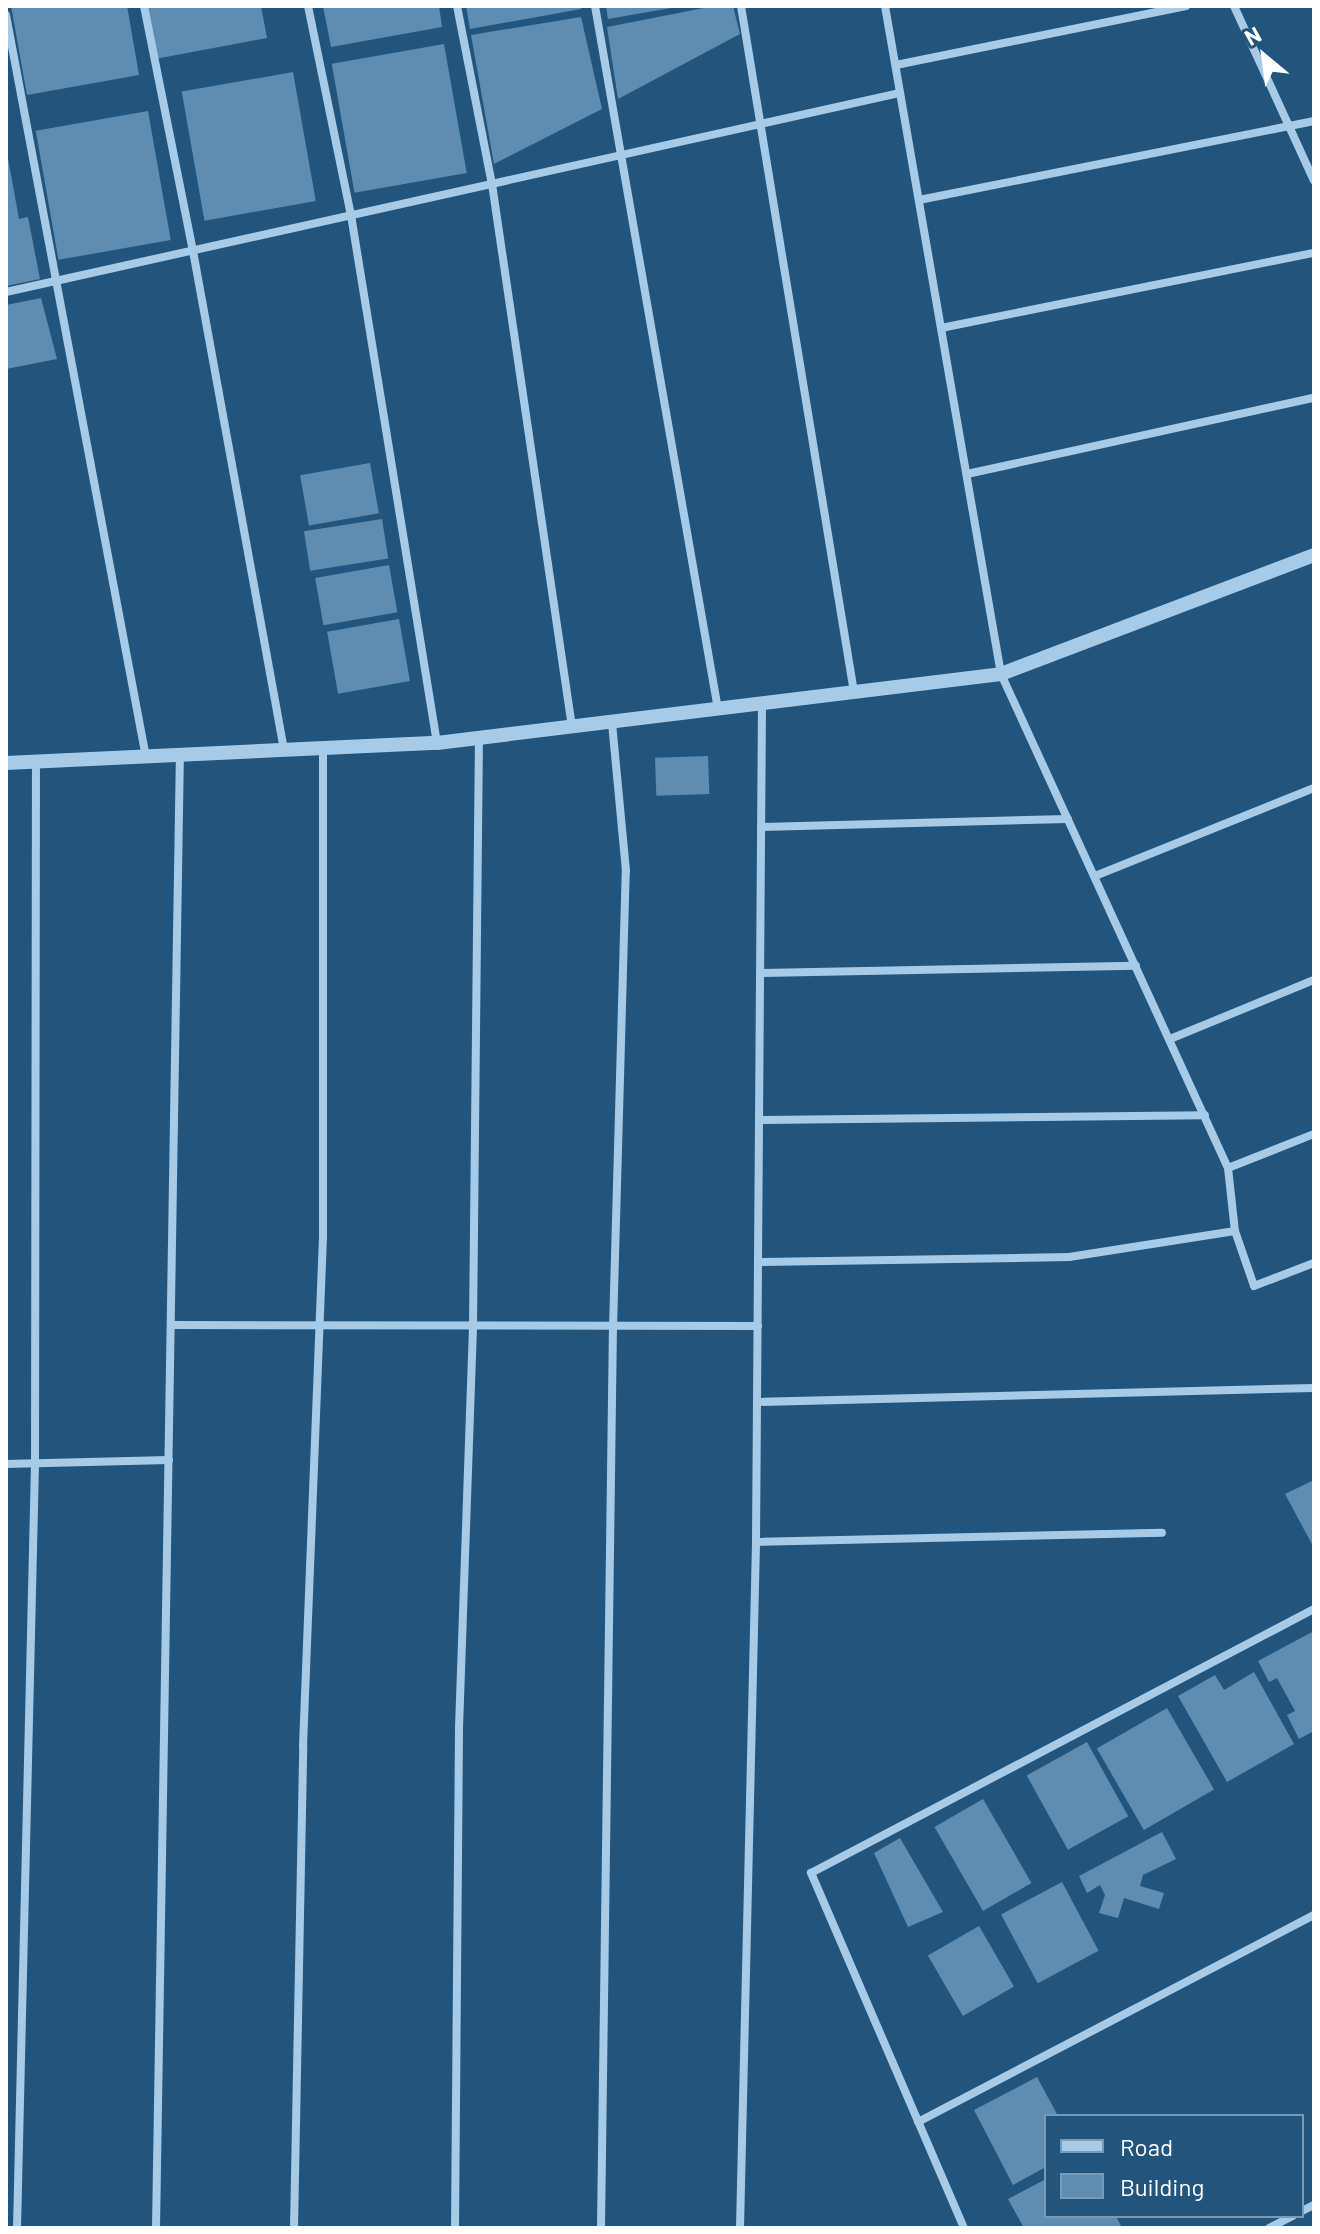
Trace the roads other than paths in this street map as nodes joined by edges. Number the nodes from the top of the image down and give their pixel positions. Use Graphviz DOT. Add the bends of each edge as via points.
graph roads {
  1 [pos="144,6"];
  2 [pos="308,6"];
  3 [pos="457,6"];
  4 [pos="595,6"];
  5 [pos="741,6"];
  6 [pos="885,6"];
  7 [pos="1186,6"];
  8 [pos="1234,6"];
  9 [pos="6,15"];
  10 [pos="896,65"];
  11 [pos="900,93"];
  12 [pos="1314,121"];
  13 [pos="761,124"];
  14 [pos="1290,128"];
  15 [pos="622,155"];
  16 [pos="1314,181"];
  17 [pos="492,184"];
  18 [pos="919,200"];
  19 [pos="351,215"];
  20 [pos="193,251"];
  21 [pos="1314,253"];
  22 [pos="55,281"];
  23 [pos="6,292"];
  24 [pos="941,328"];
  25 [pos="1314,398"];
  26 [pos="967,474"];
  27 [pos="1314,555"];
  28 [pos="1001,674"];
  29 [pos="854,692"];
  30 [pos="762,703"];
  31 [pos="718,709"];
  32 [pos="612,722"];
  33 [pos="572,727"];
  34 [pos="479,738"];
  35 [pos="437,743"];
  36 [pos="323,749"];
  37 [pos="284,750"];
  38 [pos="180,755"];
  39 [pos="146,757"];
  40 [pos="36,762"];
  41 [pos="6,763"];
  42 [pos="1314,788"];
  43 [pos="1068,819"];
  44 [pos="761,827"];
  45 [pos="1095,876"];
  46 [pos="1136,966"];
  47 [pos="760,973"];
  48 [pos="1314,980"];
  49 [pos="1170,1039"];
  50 [pos="1205,1115"];
  51 [pos="759,1120"];
  52 [pos="1314,1134"];
  53 [pos="1228,1168"];
  54 [pos="1235,1231"];
  55 [pos="758,1262"];
  56 [pos="1314,1263"];
  57 [pos="172,1325"];
  58 [pos="758,1326"];
  59 [pos="320,1328"];
  60 [pos="473,1328"];
  61 [pos="613,1328"];
  62 [pos="1314,1388"];
  63 [pos="757,1402"];
  64 [pos="169,1460"];
  65 [pos="35,1463"];
  66 [pos="6,1464"];
  67 [pos="1162,1533"];
  68 [pos="756,1542"];
  69 [pos="1314,1609"];
  70 [pos="1314,1915"];
  71 [pos="918,2122"];
  72 [pos="1289,2218"];
  73 [pos="17,2228"];
  74 [pos="156,2228"];
  75 [pos="294,2228"];
  76 [pos="455,2228"];
  77 [pos="601,2228"];
  78 [pos="740,2228"];
  79 [pos="964,2228"];
  80 [pos="1269,2228"];
  1 -- 20 [label="street"];
  2 -- 19 [label="street"];
  3 -- 17 [label="street"];
  4 -- 15 [label="street"];
  5 -- 13 [label="street"];
  6 -- 10 [label="street"];
  7 -- 10 [label="street"];
  8 -- 14 [label="street"];
  9 -- 22 [label="street"];
  10 -- 11 [label="street"];
  11 -- 13 [label="street"];
  11 -- 18 [label="street"];
  12 -- 14 [label="street"];
  13 -- 15 [label="street"];
  13 -- 29 [label="street"];
  14 -- 16 [label="street"];
  14 -- 18 [label="street"];
  15 -- 17 [label="street"];
  15 -- 31 [label="street"];
  17 -- 19 [label="street"];
  17 -- 33 [label="street"];
  18 -- 24 [label="street"];
  19 -- 20 [label="street"];
  19 -- 35 [label="street"];
  20 -- 22 [label="street"];
  20 -- 37 [label="street"];
  21 -- 24 [label="street"];
  22 -- 23 [label="street"];
  22 -- 39 [label="street"];
  24 -- 26 [label="street"];
  25 -- 26 [label="street"];
  26 -- 28 [label="street"];
  27 -- 28 [label="street"];
  28 -- 29 [label="street"];
  28 -- 43 [label="street"];
  29 -- 30 [label="street"];
  30 -- 31 [label="street"];
  30 -- 44 [label="street"];
  31 -- 32 [label="street"];
  32 -- 33 [label="street"];
  32 -- 61 [label="street" via="626,871"];
  33 -- 34 [label="street"];
  34 -- 35 [label="street"];
  34 -- 60 [label="street"];
  35 -- 36 [label="street"];
  36 -- 37 [label="street"];
  36 -- 59 [label="street"];
  37 -- 38 [label="street"];
  38 -- 39 [label="street"];
  38 -- 57 [label="street"];
  39 -- 40 [label="street"];
  40 -- 41 [label="street"];
  40 -- 65 [label="street"];
  42 -- 45 [label="street"];
  43 -- 44 [label="street"];
  43 -- 45 [label="street"];
  44 -- 47 [label="street"];
  45 -- 46 [label="street"];
  46 -- 47 [label="street"];
  46 -- 49 [label="street"];
  47 -- 51 [label="street"];
  48 -- 49 [label="street"];
  49 -- 50 [label="street"];
  50 -- 51 [label="street"];
  50 -- 53 [label="street"];
  51 -- 55 [label="street"];
  52 -- 53 [label="street"];
  53 -- 54 [label="street"];
  54 -- 55 [label="street" via="1069,1257"];
  54 -- 56 [label="street" via="1254,1286"];
  55 -- 58 [label="street"];
  57 -- 59 [label="street"];
  57 -- 64 [label="street"];
  58 -- 61 [label="street"];
  58 -- 63 [label="street"];
  59 -- 60 [label="street"];
  59 -- 75 [label="street" via="303,1746"];
  60 -- 61 [label="street"];
  60 -- 76 [label="street" via="459,1728"];
  61 -- 77 [label="street"];
  62 -- 63 [label="street"];
  63 -- 68 [label="street"];
  64 -- 65 [label="street"];
  64 -- 74 [label="street"];
  65 -- 66 [label="street"];
  65 -- 73 [label="street"];
  67 -- 68 [label="street"];
  68 -- 78 [label="street"];
  69 -- 71 [label="street" via="811,1873"];
  70 -- 71 [label="street"];
  71 -- 79 [label="street"];
  72 -- 80 [label="street"];
}
